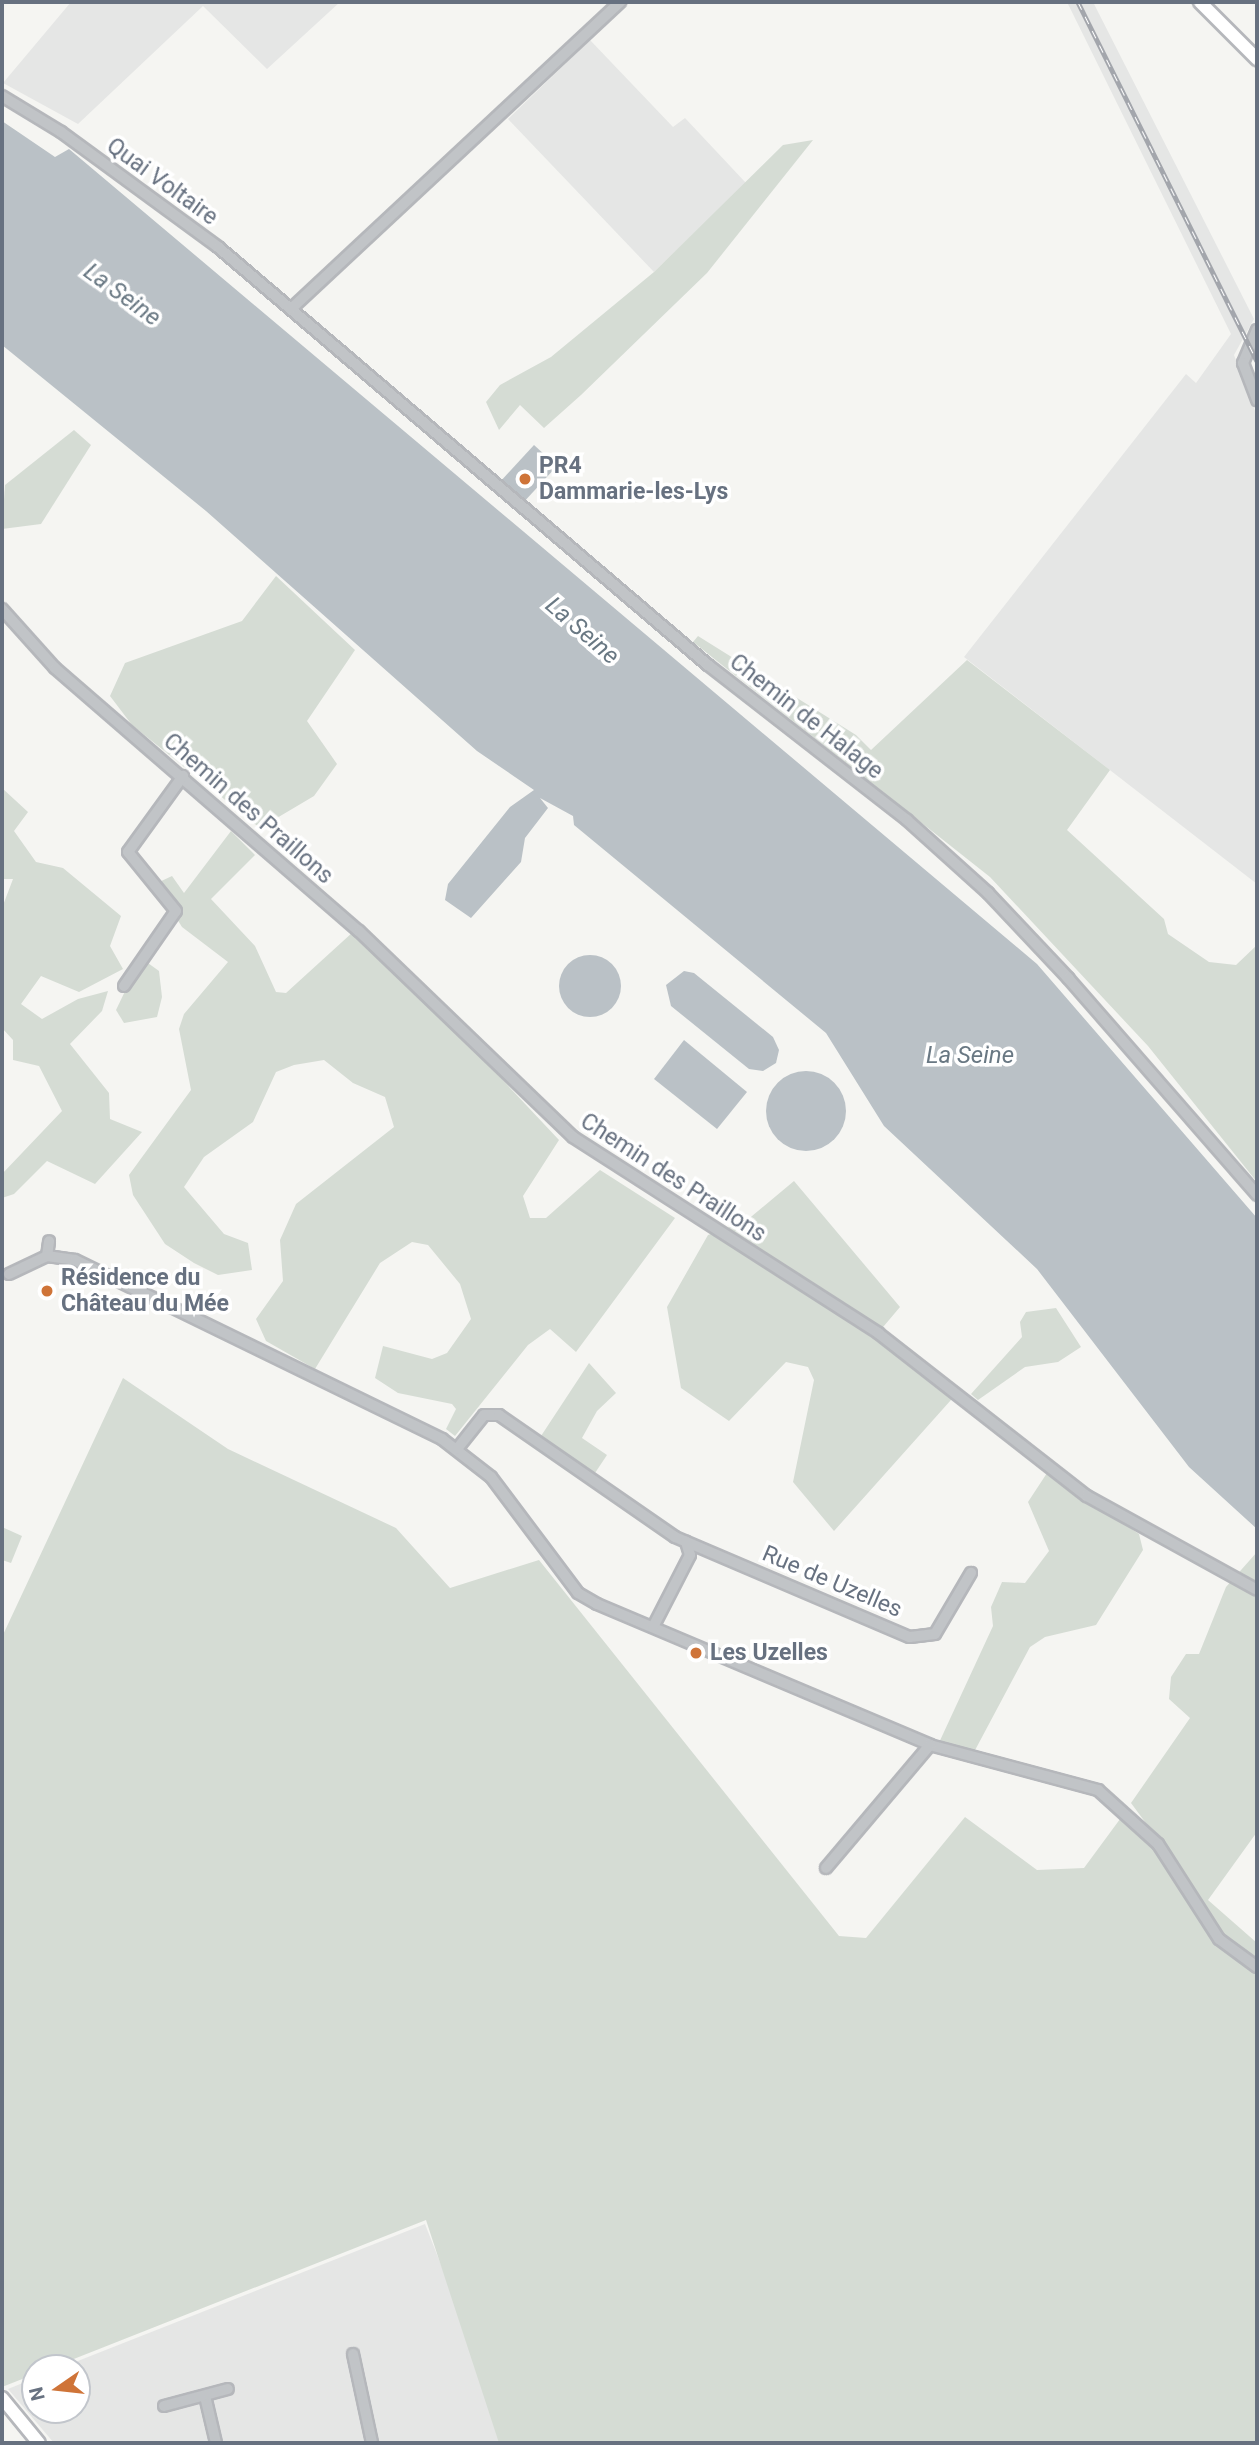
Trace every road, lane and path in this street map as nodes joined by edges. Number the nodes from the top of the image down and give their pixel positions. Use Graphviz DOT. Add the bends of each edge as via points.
graph roads {
  1 [pos="620,2"];
  2 [pos="1200,2"];
  3 [pos="1257,59"];
  4 [pos="2,96"];
  5 [pos="292,308"];
  6 [pos="1257,330"];
  7 [pos="1257,400"];
  8 [pos="2,609"];
  9 [pos="183,776"];
  10 [pos="124,986"];
  11 [pos="1257,1195"];
  12 [pos="49,1241"];
  13 [pos="47,1256"];
  14 [pos="5,1272"];
  15 [pos="2,1284"];
  16 [pos="457,1449"];
  17 [pos="686,1542"];
  18 [pos="971,1573"];
  19 [pos="1257,1590"];
  20 [pos="653,1627"];
  21 [pos="930,1745"];
  22 [pos="826,1868"];
  23 [pos="1257,1967"];
  24 [pos="353,2354"];
  25 [pos="228,2389"];
  26 [pos="205,2396"];
  27 [pos="2,2398"];
  28 [pos="164,2406"];
  29 [pos="39,2443"];
  30 [pos="216,2443"];
  31 [pos="372,2443"];
  1 -- 5 [label="street"];
  2 -- 3 [label="main road"];
  4 -- 5 [label="street, Quai Voltaire" via="61,132"];
  5 -- 11 [label="street, Chemin de Halage" via="708,665 907,820 988,893"];
  6 -- 7 [label="street" via="1243,363"];
  8 -- 9 [label="street, Chemin des Praillons" via="55,668"];
  9 -- 10 [label="street" via="128,852 176,911"];
  9 -- 19 [label="street, Chemin des Praillons" via="438,1004 573,1137 878,1333 1087,1496"];
  12 -- 13 [label="street"];
  13 -- 14 [label="street"];
  13 -- 16 [label="street" via="75,1260 121,1280"];
  14 -- 15 [label="street"];
  16 -- 17 [label="street, Rue de Uzelles" via="484,1415 499,1415"];
  16 -- 20 [label="street" via="491,1477 578,1593"];
  17 -- 18 [label="street, Rue de Uzelles" via="799,1587 875,1626 924,1640 935,1634"];
  17 -- 20 [label="street" via="690,1555"];
  20 -- 21 [label="street"];
  21 -- 22 [label="street"];
  21 -- 23 [label="street" via="1098,1790 1158,1844 1219,1938"];
  24 -- 31 [label="street"];
  25 -- 26 [label="street"];
  26 -- 28 [label="street"];
  26 -- 30 [label="street"];
  27 -- 29 [label="main road"];
}
